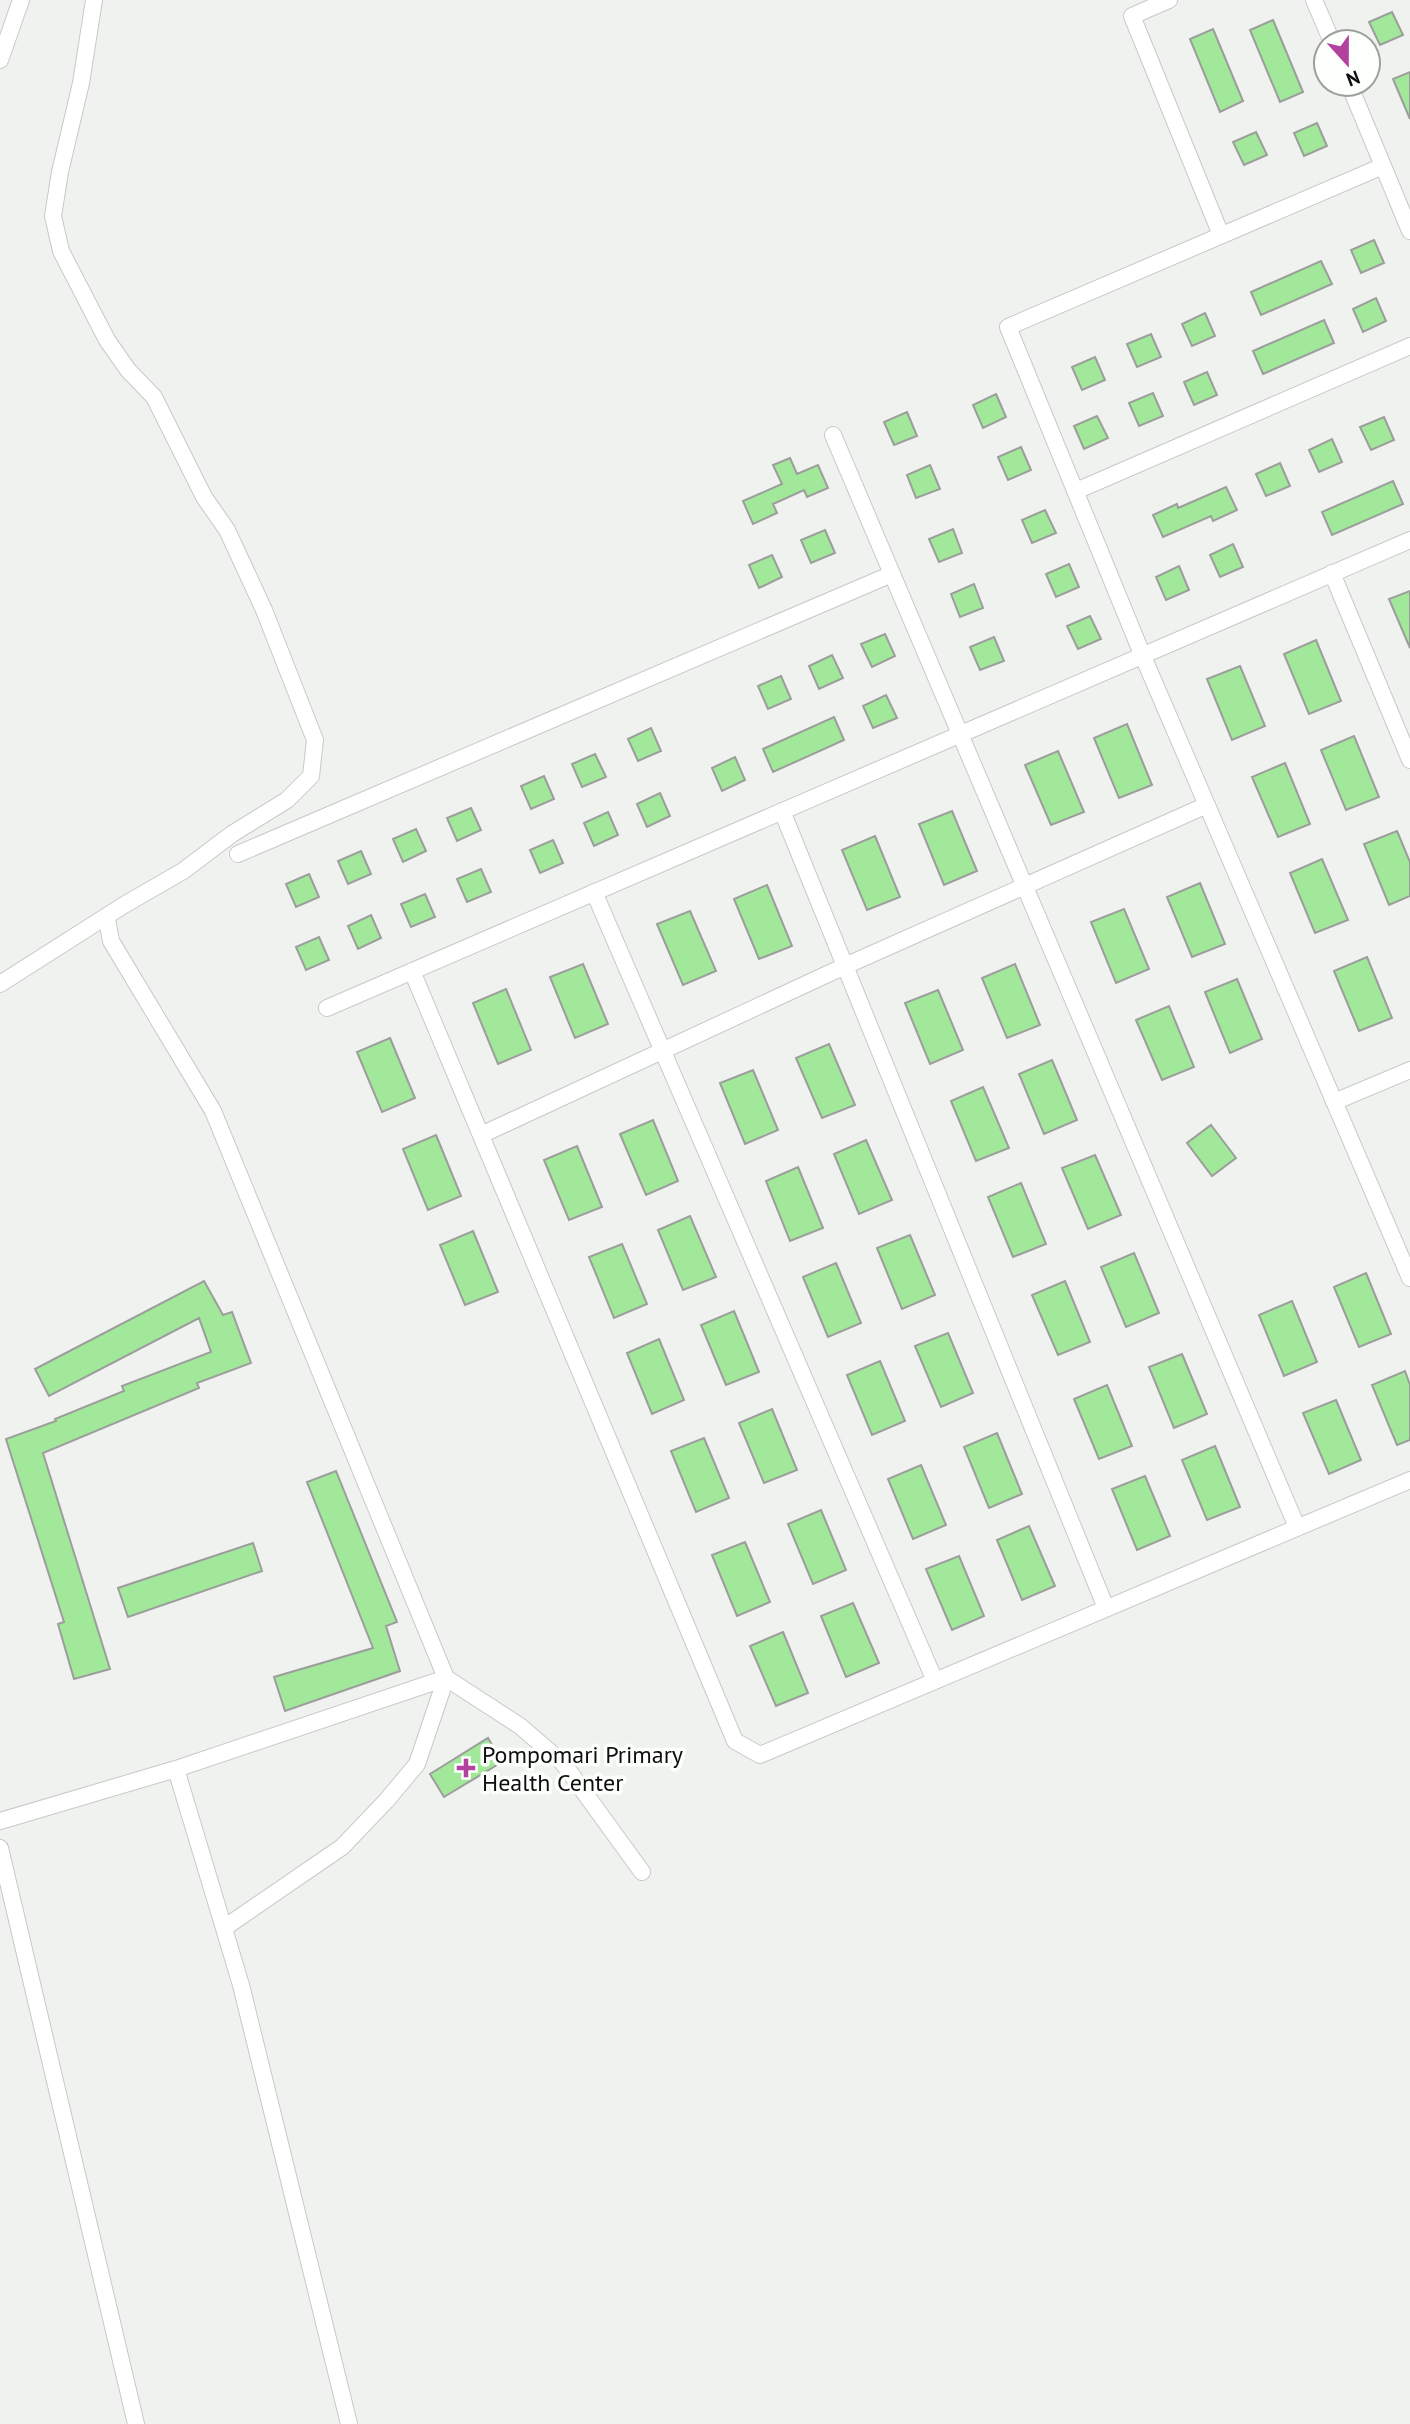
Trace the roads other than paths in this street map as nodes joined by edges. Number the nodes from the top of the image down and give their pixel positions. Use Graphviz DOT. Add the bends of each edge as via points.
graph roads {
  1 [pos="21,0"];
  2 [pos="94,0"];
  3 [pos="1169,0"];
  4 [pos="1314,0"];
  5 [pos="1326,28"];
  6 [pos="0,60"];
  7 [pos="1355,98"];
  8 [pos="1383,166"];
  9 [pos="1410,231"];
  10 [pos="1221,235"];
  11 [pos="1410,346"];
  12 [pos="833,435"];
  13 [pos="1076,491"];
  14 [pos="1410,540"];
  15 [pos="1332,573"];
  16 [pos="892,574"];
  17 [pos="1142,654"];
  18 [pos="959,733"];
  19 [pos="1410,760"];
  20 [pos="1207,805"];
  21 [pos="782,811"];
  22 [pos="239,854"];
  23 [pos="1024,885"];
  24 [pos="594,892"];
  25 [pos="107,919"];
  26 [pos="845,966"];
  27 [pos="412,971"];
  28 [pos="0,984"];
  29 [pos="327,1008"];
  30 [pos="662,1049"];
  31 [pos="1410,1070"];
  32 [pos="1334,1102"];
  33 [pos="481,1135"];
  34 [pos="1410,1278"];
  35 [pos="1410,1480"];
  36 [pos="1297,1527"];
  37 [pos="1106,1608"];
  38 [pos="446,1678"];
  39 [pos="935,1681"];
  40 [pos="176,1769"];
  41 [pos="0,1821"];
  42 [pos="0,1848"];
  43 [pos="642,1872"];
  44 [pos="224,1928"];
  45 [pos="136,2424"];
  46 [pos="349,2424"];
  1 -- 6 [label="street"];
  2 -- 25 [label="street" via="53,216 61,251 107,340 154,397 204,497 227,530 315,740 311,776 287,800"];
  3 -- 10 [label="street" via="1132,16"];
  4 -- 5 [label="street"];
  7 -- 8 [label="street"];
  8 -- 9 [label="street"];
  8 -- 10 [label="street"];
  10 -- 13 [label="street" via="1009,327"];
  11 -- 13 [label="street"];
  12 -- 16 [label="street"];
  13 -- 17 [label="street"];
  14 -- 15 [label="street"];
  15 -- 17 [label="street"];
  15 -- 19 [label="street"];
  16 -- 18 [label="street"];
  16 -- 22 [label="street"];
  17 -- 18 [label="street"];
  17 -- 20 [label="street"];
  18 -- 21 [label="street"];
  18 -- 23 [label="street"];
  20 -- 23 [label="street"];
  20 -- 32 [label="street"];
  21 -- 24 [label="street"];
  21 -- 26 [label="street"];
  23 -- 26 [label="street"];
  23 -- 36 [label="street"];
  24 -- 27 [label="street"];
  24 -- 30 [label="street"];
  25 -- 28 [label="street"];
  25 -- 38 [label="street" via="111,941 213,1111"];
  26 -- 30 [label="street"];
  26 -- 37 [label="street"];
  27 -- 29 [label="street"];
  27 -- 33 [label="street"];
  30 -- 33 [label="street"];
  30 -- 39 [label="street"];
  31 -- 32 [label="street"];
  32 -- 34 [label="street"];
  33 -- 39 [label="street" via="735,1741 760,1755"];
  35 -- 36 [label="street"];
  36 -- 37 [label="street"];
  37 -- 39 [label="street"];
  38 -- 40 [label="street"];
  38 -- 43 [label="street" via="520,1726 563,1763"];
  38 -- 44 [label="street" via="417,1764 386,1801 342,1847"];
  40 -- 41 [label="street"];
  40 -- 44 [label="street"];
  42 -- 45 [label="street"];
  44 -- 46 [label="street"];
}
